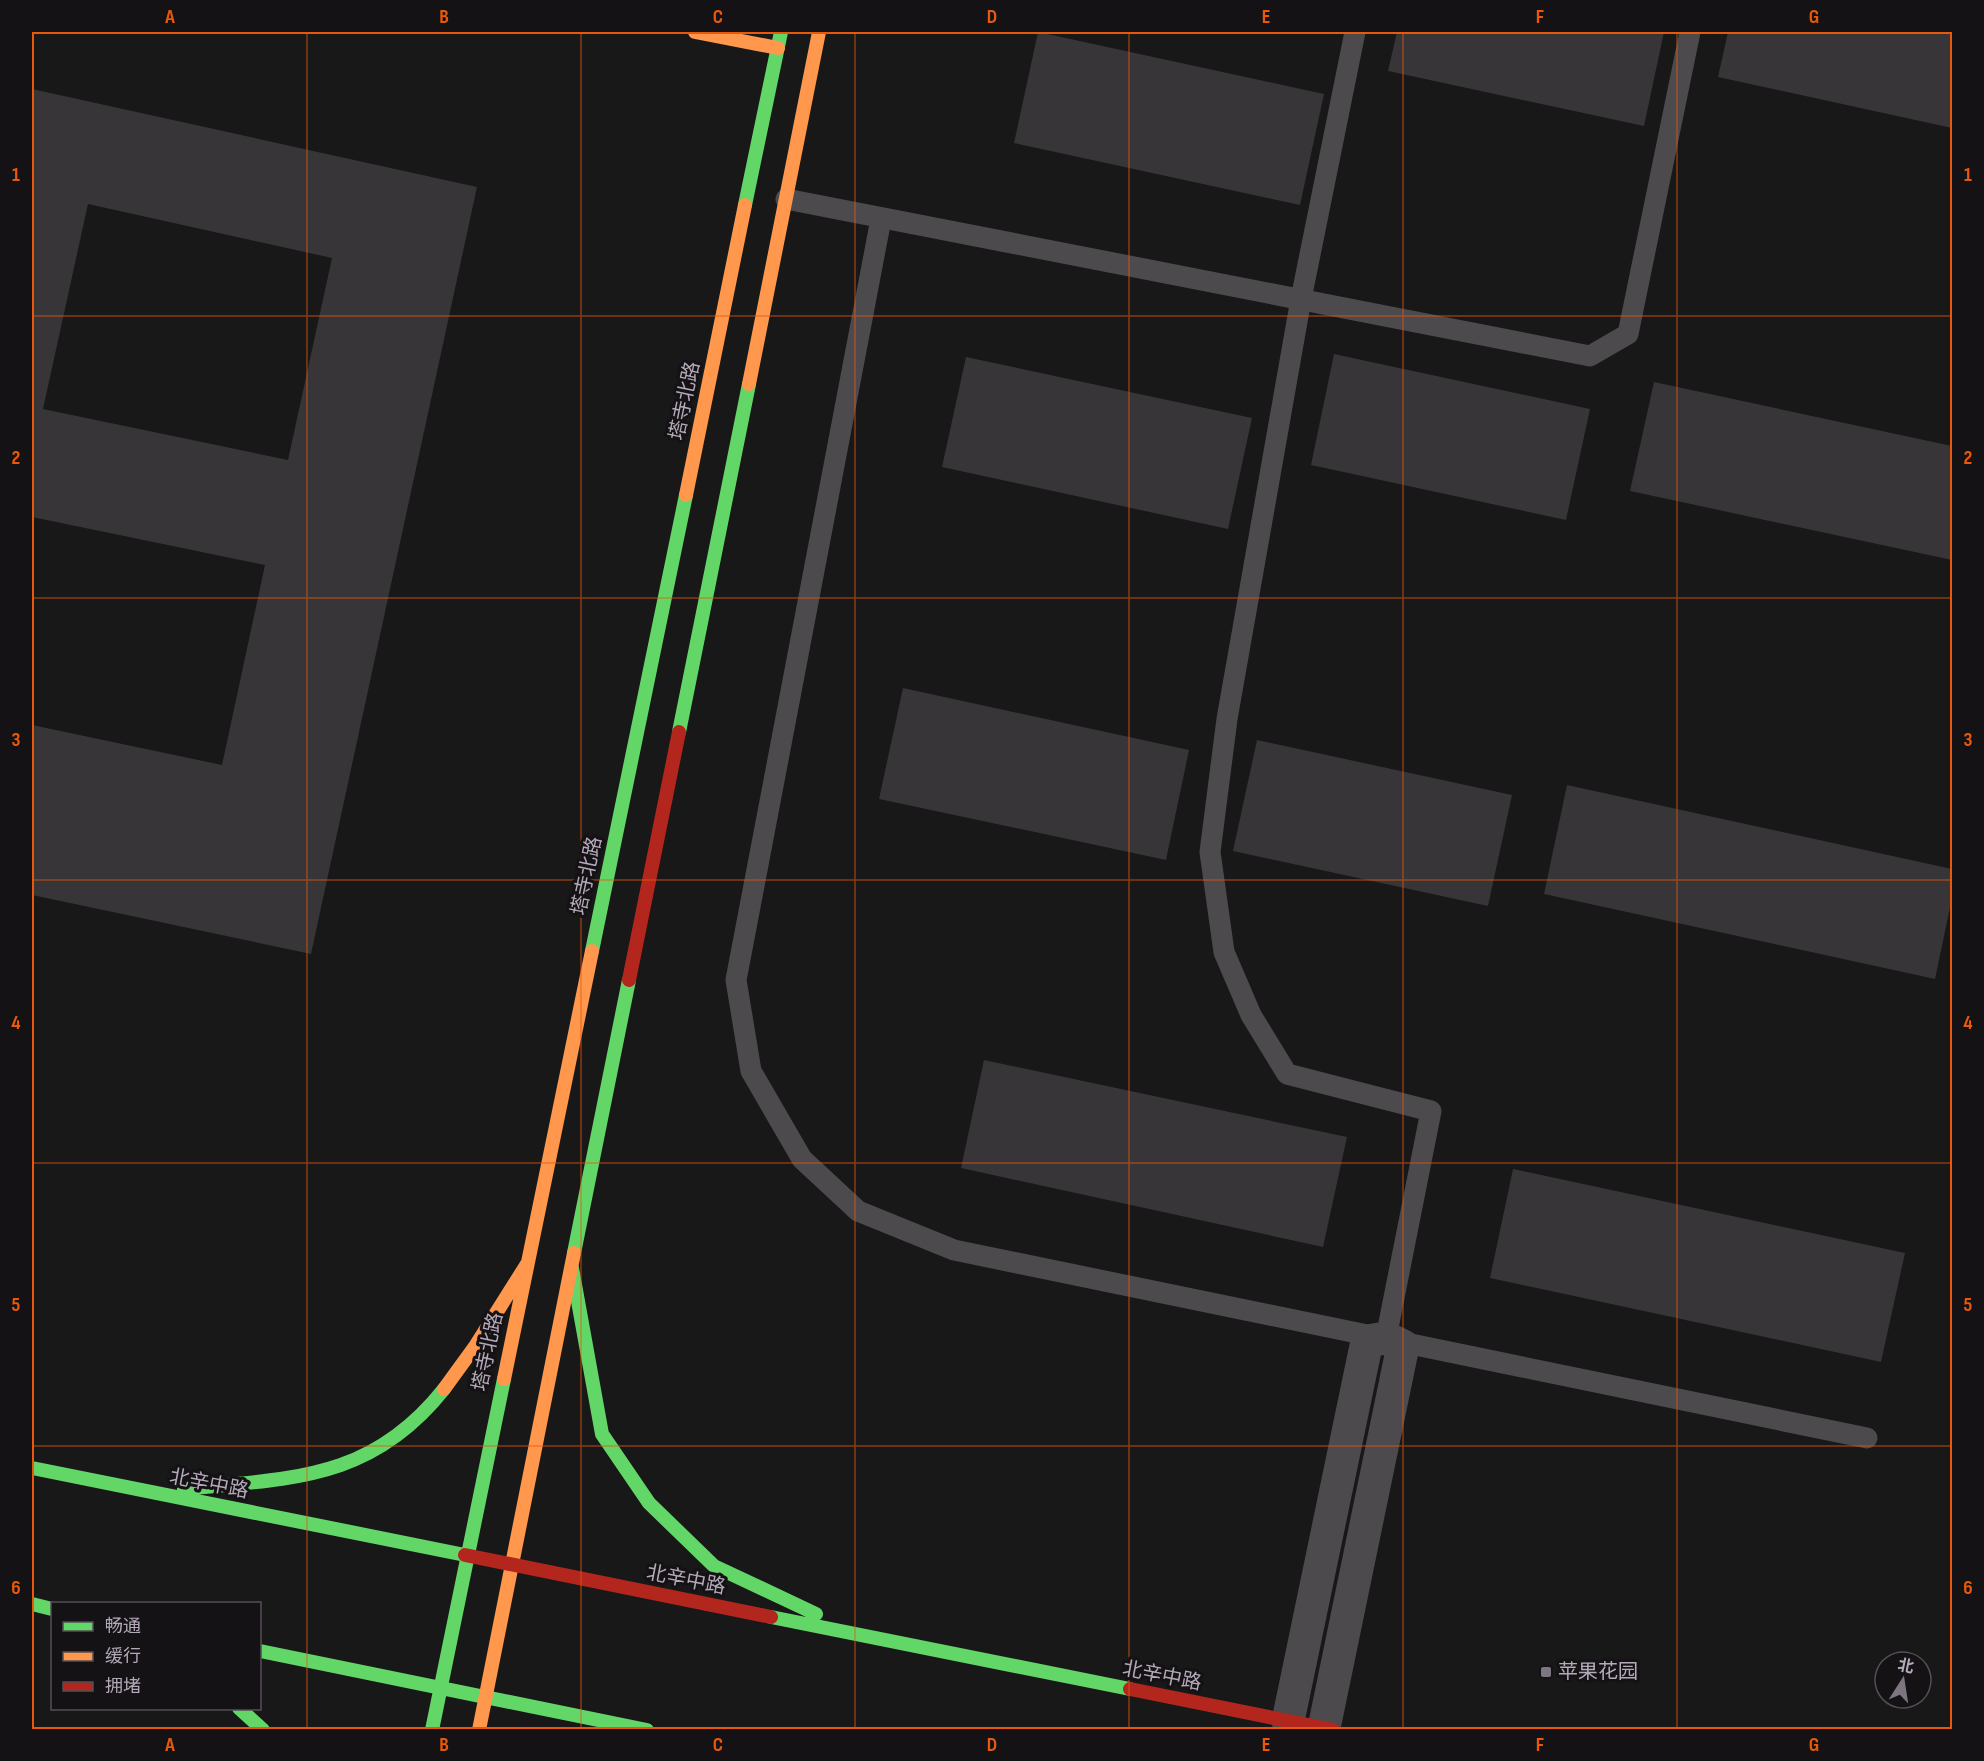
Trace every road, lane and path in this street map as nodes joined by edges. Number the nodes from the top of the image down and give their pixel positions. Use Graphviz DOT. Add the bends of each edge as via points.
graph roads {
  1 [pos="695,32"];
  2 [pos="781,32"];
  3 [pos="819,32"];
  4 [pos="1355,32"];
  5 [pos="1690,32"];
  6 [pos="778,48"];
  7 [pos="786,199"];
  8 [pos="881,219"];
  9 [pos="1302,299"];
  10 [pos="526,1264"];
  11 [pos="572,1268"];
  12 [pos="1386,1338"];
  13 [pos="1867,1438"];
  14 [pos="32,1468"];
  15 [pos="153,1493"];
  16 [pos="466,1556"];
  17 [pos="513,1565"];
  18 [pos="32,1604"];
  19 [pos="51,1609"];
  20 [pos="864,1636"];
  21 [pos="261,1651"];
  22 [pos="441,1688"];
  23 [pos="486,1697"];
  24 [pos="241,1710"];
  25 [pos="1288,1721"];
  26 [pos="1328,1729"];
  27 [pos="263,1730"];
  28 [pos="432,1730"];
  29 [pos="479,1730"];
  30 [pos="647,1730"];
  1 -- 6 [label="main road"];
  2 -- 6 [label="main road, 塔寺北路"];
  3 -- 7 [label="main road"];
  4 -- 9 [label="lane"];
  5 -- 9 [label="lane" via="1628,334 1590,356"];
  6 -- 10 [label="main road, 塔寺北路"];
  7 -- 8 [label="lane"];
  7 -- 11 [label="main road"];
  8 -- 9 [label="lane"];
  8 -- 12 [label="lane" via="736,980 751,1071 802,1159 858,1211 954,1250"];
  9 -- 12 [label="lane" via="1227,719 1210,852 1224,952 1251,1014 1287,1074 1431,1111"];
  10 -- 15 [label="main road" via="470,1355 416,1423 365,1457 302,1476"];
  10 -- 16 [label="main road, 塔寺北路"];
  11 -- 17 [label="main road"];
  11 -- 20 [label="main road" via="602,1434 649,1503 714,1566"];
  12 -- 13 [label="lane"];
  12 -- 25 [label="street" via="1367,1341"];
  12 -- 26 [label="street" via="1403,1346"];
  14 -- 15 [label="main road, 北辛中路"];
  15 -- 16 [label="main road, 北辛中路"];
  16 -- 17 [label="main road, 北辛中路"];
  16 -- 22 [label="main road, 塔寺北路"];
  17 -- 20 [label="main road, 北辛中路"];
  17 -- 23 [label="main road"];
  18 -- 19 [label="main road"];
  20 -- 25 [label="main road, 北辛中路"];
  21 -- 22 [label="main road"];
  22 -- 23 [label="main road"];
  22 -- 28 [label="main road, 塔寺北路"];
  23 -- 29 [label="main road"];
  23 -- 30 [label="main road"];
  24 -- 27 [label="main road"];
  25 -- 26 [label="main road, 北辛中路"];
}
